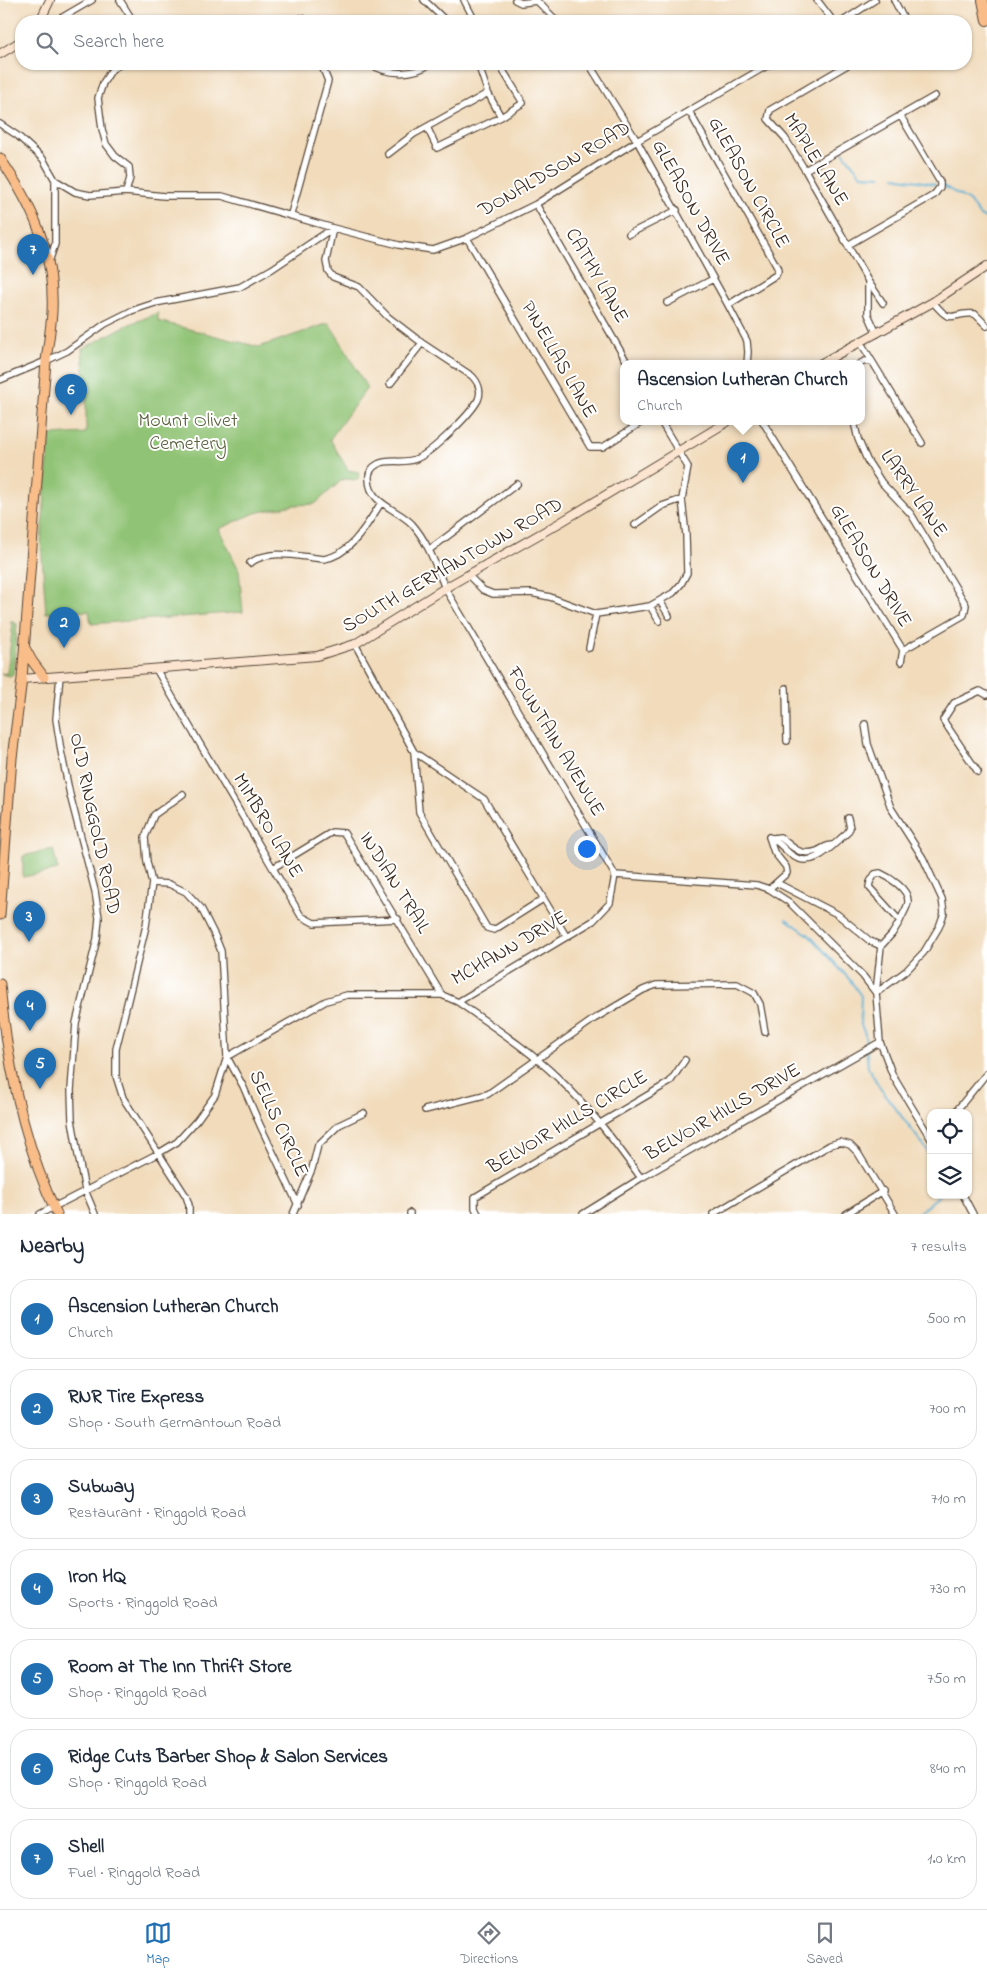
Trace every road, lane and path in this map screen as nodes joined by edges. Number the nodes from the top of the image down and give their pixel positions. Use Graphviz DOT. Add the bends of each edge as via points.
graph roads {
  1 [pos="50,0"];
  2 [pos="92,0"];
  3 [pos="120,0"];
  4 [pos="424,0"];
  5 [pos="464,0"];
  6 [pos="515,0"];
  7 [pos="817,0"];
  8 [pos="894,0"];
  9 [pos="983,0"];
  10 [pos="537,1"];
  11 [pos="872,1"];
  12 [pos="43,15"];
  13 [pos="66,15"];
  14 [pos="129,15"];
  15 [pos="439,15"];
  16 [pos="472,15"];
  17 [pos="551,15"];
  18 [pos="828,15"];
  19 [pos="852,15"];
  20 [pos="902,15"];
  21 [pos="987,20"];
  22 [pos="15,45"];
  23 [pos="0,54"];
  24 [pos="112,70"];
  25 [pos="323,70"];
  26 [pos="384,70"];
  27 [pos="417,70"];
  28 [pos="480,70"];
  29 [pos="503,70"];
  30 [pos="593,70"];
  31 [pos="760,70"];
  32 [pos="840,70"];
  33 [pos="488,93"];
  34 [pos="935,96"];
  35 [pos="689,111"];
  36 [pos="900,115"];
  37 [pos="501,117"];
  38 [pos="0,124"];
  39 [pos="427,127"];
  40 [pos="638,141"];
  41 [pos="388,154"];
  42 [pos="0,158"];
  43 [pos="805,170"];
  44 [pos="55,180"];
  45 [pos="126,192"];
  46 [pos="536,204"];
  47 [pos="677,210"];
  48 [pos="291,214"];
  49 [pos="333,228"];
  50 [pos="629,234"];
  51 [pos="467,238"];
  52 [pos="848,245"];
  53 [pos="49,263"];
  54 [pos="987,266"];
  55 [pos="713,279"];
  56 [pos="868,281"];
  57 [pos="933,302"];
  58 [pos="667,303"];
  59 [pos="883,303"];
  60 [pos="728,304"];
  61 [pos="987,326"];
  62 [pos="877,334"];
  63 [pos="422,343"];
  64 [pos="861,344"];
  65 [pos="626,360"];
  66 [pos="747,360"];
  67 [pos="830,360"];
  68 [pos="46,361"];
  69 [pos="865,361"];
  70 [pos="872,362"];
  71 [pos="0,380"];
  72 [pos="390,384"];
  73 [pos="637,425"];
  74 [pos="663,425"];
  75 [pos="723,425"];
  76 [pos="765,425"];
  77 [pos="855,425"];
  78 [pos="922,443"];
  79 [pos="678,451"];
  80 [pos="517,484"];
  81 [pos="682,499"];
  82 [pos="382,503"];
  83 [pos="635,525"];
  84 [pos="429,550"];
  85 [pos="250,563"];
  86 [pos="468,575"];
  87 [pos="445,588"];
  88 [pos="660,601"];
  89 [pos="650,606"];
  90 [pos="596,614"];
  91 [pos="669,616"];
  92 [pos="659,621"];
  93 [pos="355,644"];
  94 [pos="24,646"];
  95 [pos="589,648"];
  96 [pos="903,650"];
  97 [pos="901,662"];
  98 [pos="156,669"];
  99 [pos="60,676"];
  100 [pos="44,677"];
  101 [pos="22,679"];
  102 [pos="786,688"];
  103 [pos="987,695"];
  104 [pos="865,724"];
  105 [pos="787,741"];
  106 [pos="414,752"];
  107 [pos="978,772"];
  108 [pos="183,794"];
  109 [pos="848,818"];
  110 [pos="273,868"];
  111 [pos="615,875"];
  112 [pos="152,883"];
  113 [pos="777,883"];
  114 [pos="769,889"];
  115 [pos="544,899"];
  116 [pos="0,914"];
  117 [pos="398,919"];
  118 [pos="900,921"];
  119 [pos="566,936"];
  120 [pos="881,946"];
  121 [pos="0,984"];
  122 [pos="876,993"];
  123 [pos="442,995"];
  124 [pos="458,1002"];
  125 [pos="764,1032"];
  126 [pos="880,1042"];
  127 [pos="227,1058"];
  128 [pos="537,1059"];
  129 [pos="685,1060"];
  130 [pos="987,1073"];
  131 [pos="958,1109"];
  132 [pos="425,1110"];
  133 [pos="364,1113"];
  134 [pos="601,1122"];
  135 [pos="927,1125"];
  136 [pos="924,1127"];
  137 [pos="927,1132"];
  138 [pos="159,1153"];
  139 [pos="641,1178"];
  140 [pos="85,1190"];
  141 [pos="882,1191"];
  142 [pos="965,1199"];
  143 [pos="298,1205"];
  144 [pos="55,1210"];
  145 [pos="40,1214"];
  146 [pos="95,1214"];
  147 [pos="189,1214"];
  148 [pos="293,1214"];
  149 [pos="478,1214"];
  150 [pos="583,1214"];
  151 [pos="713,1214"];
  152 [pos="846,1214"];
  153 [pos="895,1214"];
  154 [pos="973,1214"];
  1 -- 12 [label="main road"];
  2 -- 13 [label="street"];
  3 -- 14 [label="street"];
  4 -- 15 [label="street"];
  5 -- 16 [label="street"];
  6 -- 10 [label="street" via="521,3"];
  7 -- 18 [label="street"];
  8 -- 20 [label="street"];
  9 -- 21 [label="highway"];
  10 -- 17 [label="street"];
  11 -- 19 [label="street"];
  22 -- 23 [label="main road"];
  24 -- 45 [label="street" via="98,98 106,144 129,168"];
  25 -- 48 [label="street" via="328,81"];
  26 -- 27 [label="street" via="401,73"];
  28 -- 33 [label="street"];
  29 -- 37 [label="street" via="523,103"];
  30 -- 40 [label="street, GLEASON DRIVE"];
  31 -- 35 [label="street, DONALDSON ROAD"];
  32 -- 43 [label="street, MAPLE LANE" via="770,110 768,119 785,138"];
  33 -- 37 [label="street"];
  33 -- 39 [label="street"];
  34 -- 36 [label="street"];
  35 -- 40 [label="street, DONALDSON ROAD"];
  35 -- 60 [label="street, GLEASON CIRCLE" via="778,271"];
  36 -- 43 [label="street"];
  36 -- 52 [label="street" via="940,187 934,195"];
  37 -- 39 [label="street" via="438,148"];
  38 -- 44 [label="street" via="44,158"];
  39 -- 41 [label="street"];
  40 -- 46 [label="street, DONALDSON ROAD"];
  40 -- 47 [label="street, GLEASON DRIVE"];
  42 -- 53 [label="main road" via="40,227"];
  43 -- 52 [label="street, MAPLE LANE"];
  44 -- 45 [label="street, DONALDSON ROAD" via="75,192 90,195"];
  44 -- 53 [label="street" via="55,244"];
  45 -- 48 [label="street, DONALDSON ROAD" via="222,196"];
  46 -- 51 [label="street, DONALDSON ROAD"];
  46 -- 65 [label="street, CATHY LANE"];
  47 -- 50 [label="street"];
  47 -- 55 [label="street, GLEASON DRIVE"];
  48 -- 49 [label="street, DONALDSON ROAD"];
  49 -- 51 [label="street, DONALDSON ROAD" via="433,250"];
  49 -- 63 [label="street" via="326,261 328,271 333,277 359,287 388,317"];
  49 -- 68 [label="street" via="240,287 155,303 131,311"];
  51 -- 73 [label="street, PINELLAS LANE" via="590,447 603,447"];
  52 -- 56 [label="street, MAPLE LANE"];
  53 -- 68 [label="main road" via="52,311"];
  54 -- 57 [label="main road"];
  55 -- 58 [label="street"];
  55 -- 60 [label="street, GLEASON DRIVE"];
  56 -- 59 [label="street, MAPLE LANE"];
  56 -- 62 [label="street, MAPLE LANE" via="868,314"];
  57 -- 61 [label="street" via="943,315 954,318 966,313 975,314"];
  57 -- 62 [label="main road"];
  60 -- 66 [label="street, GLEASON DRIVE" via="747,341"];
  62 -- 64 [label="main road"];
  63 -- 72 [label="street"];
  63 -- 82 [label="street" via="478,382 478,400 458,424 419,458 385,462 371,469 369,483"];
  64 -- 67 [label="main road"];
  64 -- 70 [label="street"];
  68 -- 71 [label="street"];
  68 -- 94 [label="main road"];
  69 -- 70 [label="street"];
  70 -- 78 [label="street"];
  74 -- 79 [label="street"];
  75 -- 79 [label="main road, SOUTH GERMANTOWN ROAD"];
  76 -- 96 [label="street, GLEASON DRIVE"];
  77 -- 96 [label="street, LARRY LANE" via="867,460 882,484 911,514 966,605 964,615"];
  79 -- 81 [label="street" via="688,467"];
  79 -- 86 [label="main road, SOUTH GERMANTOWN ROAD"];
  80 -- 84 [label="street"];
  81 -- 83 [label="street" via="662,506"];
  81 -- 88 [label="street" via="687,573 681,584"];
  82 -- 84 [label="street, FOUNTAIN AVENUE" via="411,524"];
  82 -- 85 [label="street" via="353,542 331,558 270,554"];
  84 -- 87 [label="street, FOUNTAIN AVENUE"];
  86 -- 87 [label="main road, SOUTH GERMANTOWN ROAD"];
  86 -- 90 [label="street" via="483,590 493,594 531,593"];
  87 -- 93 [label="main road, SOUTH GERMANTOWN ROAD"];
  87 -- 111 [label="street, FOUNTAIN AVENUE"];
  88 -- 89 [label="street"];
  88 -- 91 [label="street"];
  89 -- 90 [label="street"];
  89 -- 92 [label="street"];
  90 -- 95 [label="street"];
  93 -- 98 [label="main road, SOUTH GERMANTOWN ROAD" via="318,656"];
  93 -- 106 [label="street"];
  94 -- 100 [label="main road"];
  94 -- 101 [label="main road"];
  96 -- 97 [label="street"];
  98 -- 99 [label="main road, SOUTH GERMANTOWN ROAD"];
  98 -- 110 [label="street, MIMBRO LANE"];
  99 -- 100 [label="main road, SOUTH GERMANTOWN ROAD"];
  99 -- 140 [label="street, OLD RINGGOLD ROAD" via="56,719 61,751 99,918 97,939 76,1023 71,1075 72,1120"];
  100 -- 101 [label="main road, SOUTH GERMANTOWN ROAD"];
  101 -- 116 [label="main road" via="12,758"];
  102 -- 105 [label="street"];
  103 -- 107 [label="street" via="980,691 954,703 943,720"];
  104 -- 122 [label="street" via="868,744 891,808 923,858 942,899 944,913 924,952 906,971"];
  106 -- 115 [label="street" via="484,799"];
  106 -- 115 [label="street" via="419,812 488,928 494,930"];
  108 -- 112 [label="street" via="154,815 150,822 146,837"];
  109 -- 113 [label="street" via="850,828 847,833 816,858 803,860 793,856 769,837 774,852 786,867 787,873"];
  110 -- 117 [label="street, MIMBRO LANE" via="301,916 314,923"];
  110 -- 117 [label="street, INDIAN TRAIL" via="332,832 344,833"];
  111 -- 114 [label="street" via="738,883"];
  111 -- 119 [label="street, MCHANN DRIVE" via="610,903 593,921"];
  112 -- 127 [label="street" via="169,884 186,892 201,908 215,936 221,951"];
  112 -- 138 [label="street" via="146,926 116,1049 116,1076 123,1098"];
  113 -- 114 [label="street"];
  113 -- 120 [label="street" via="837,914"];
  114 -- 122 [label="street" via="789,902"];
  115 -- 119 [label="street"];
  117 -- 123 [label="street, INDIAN TRAIL"];
  118 -- 118 [label="street" via="908,902 905,892 885,875 875,874 869,887"];
  118 -- 120 [label="street"];
  119 -- 124 [label="street, MCHANN DRIVE"];
  120 -- 122 [label="street"];
  121 -- 144 [label="main road" via="17,1097"];
  122 -- 126 [label="street"];
  123 -- 124 [label="street, MCHANN DRIVE"];
  123 -- 127 [label="street, MCHANN DRIVE" via="348,995 326,1001"];
  124 -- 128 [label="street"];
  125 -- 128 [label="street" via="760,1004 754,993 736,984 656,985 594,1019"];
  126 -- 136 [label="street" via="894,1076"];
  126 -- 139 [label="street, BELVOIR HILLS DRIVE"];
  127 -- 138 [label="street" via="215,1095 177,1142"];
  127 -- 143 [label="street, SELLS CIRCLE"];
  128 -- 132 [label="street" via="488,1094"];
  128 -- 134 [label="street"];
  129 -- 134 [label="street, BELVOIR HILLS CIRCLE" via="670,1082"];
  130 -- 131 [label="street"];
  133 -- 143 [label="street" via="339,1125 318,1145"];
  134 -- 139 [label="street"];
  134 -- 149 [label="street, BELVOIR HILLS CIRCLE" via="475,1197 474,1208"];
  135 -- 136 [label="street"];
  136 -- 137 [label="street"];
  138 -- 140 [label="street"];
  138 -- 147 [label="street" via="186,1196"];
  139 -- 150 [label="street, BELVOIR HILLS DRIVE"];
  140 -- 144 [label="street"];
  140 -- 146 [label="street, OLD RINGGOLD ROAD"];
  141 -- 151 [label="street" via="858,1153 850,1145 840,1142 820,1150"];
  141 -- 152 [label="street"];
  141 -- 153 [label="street"];
  142 -- 154 [label="street"];
  143 -- 148 [label="street"];
  144 -- 145 [label="street"];
}
